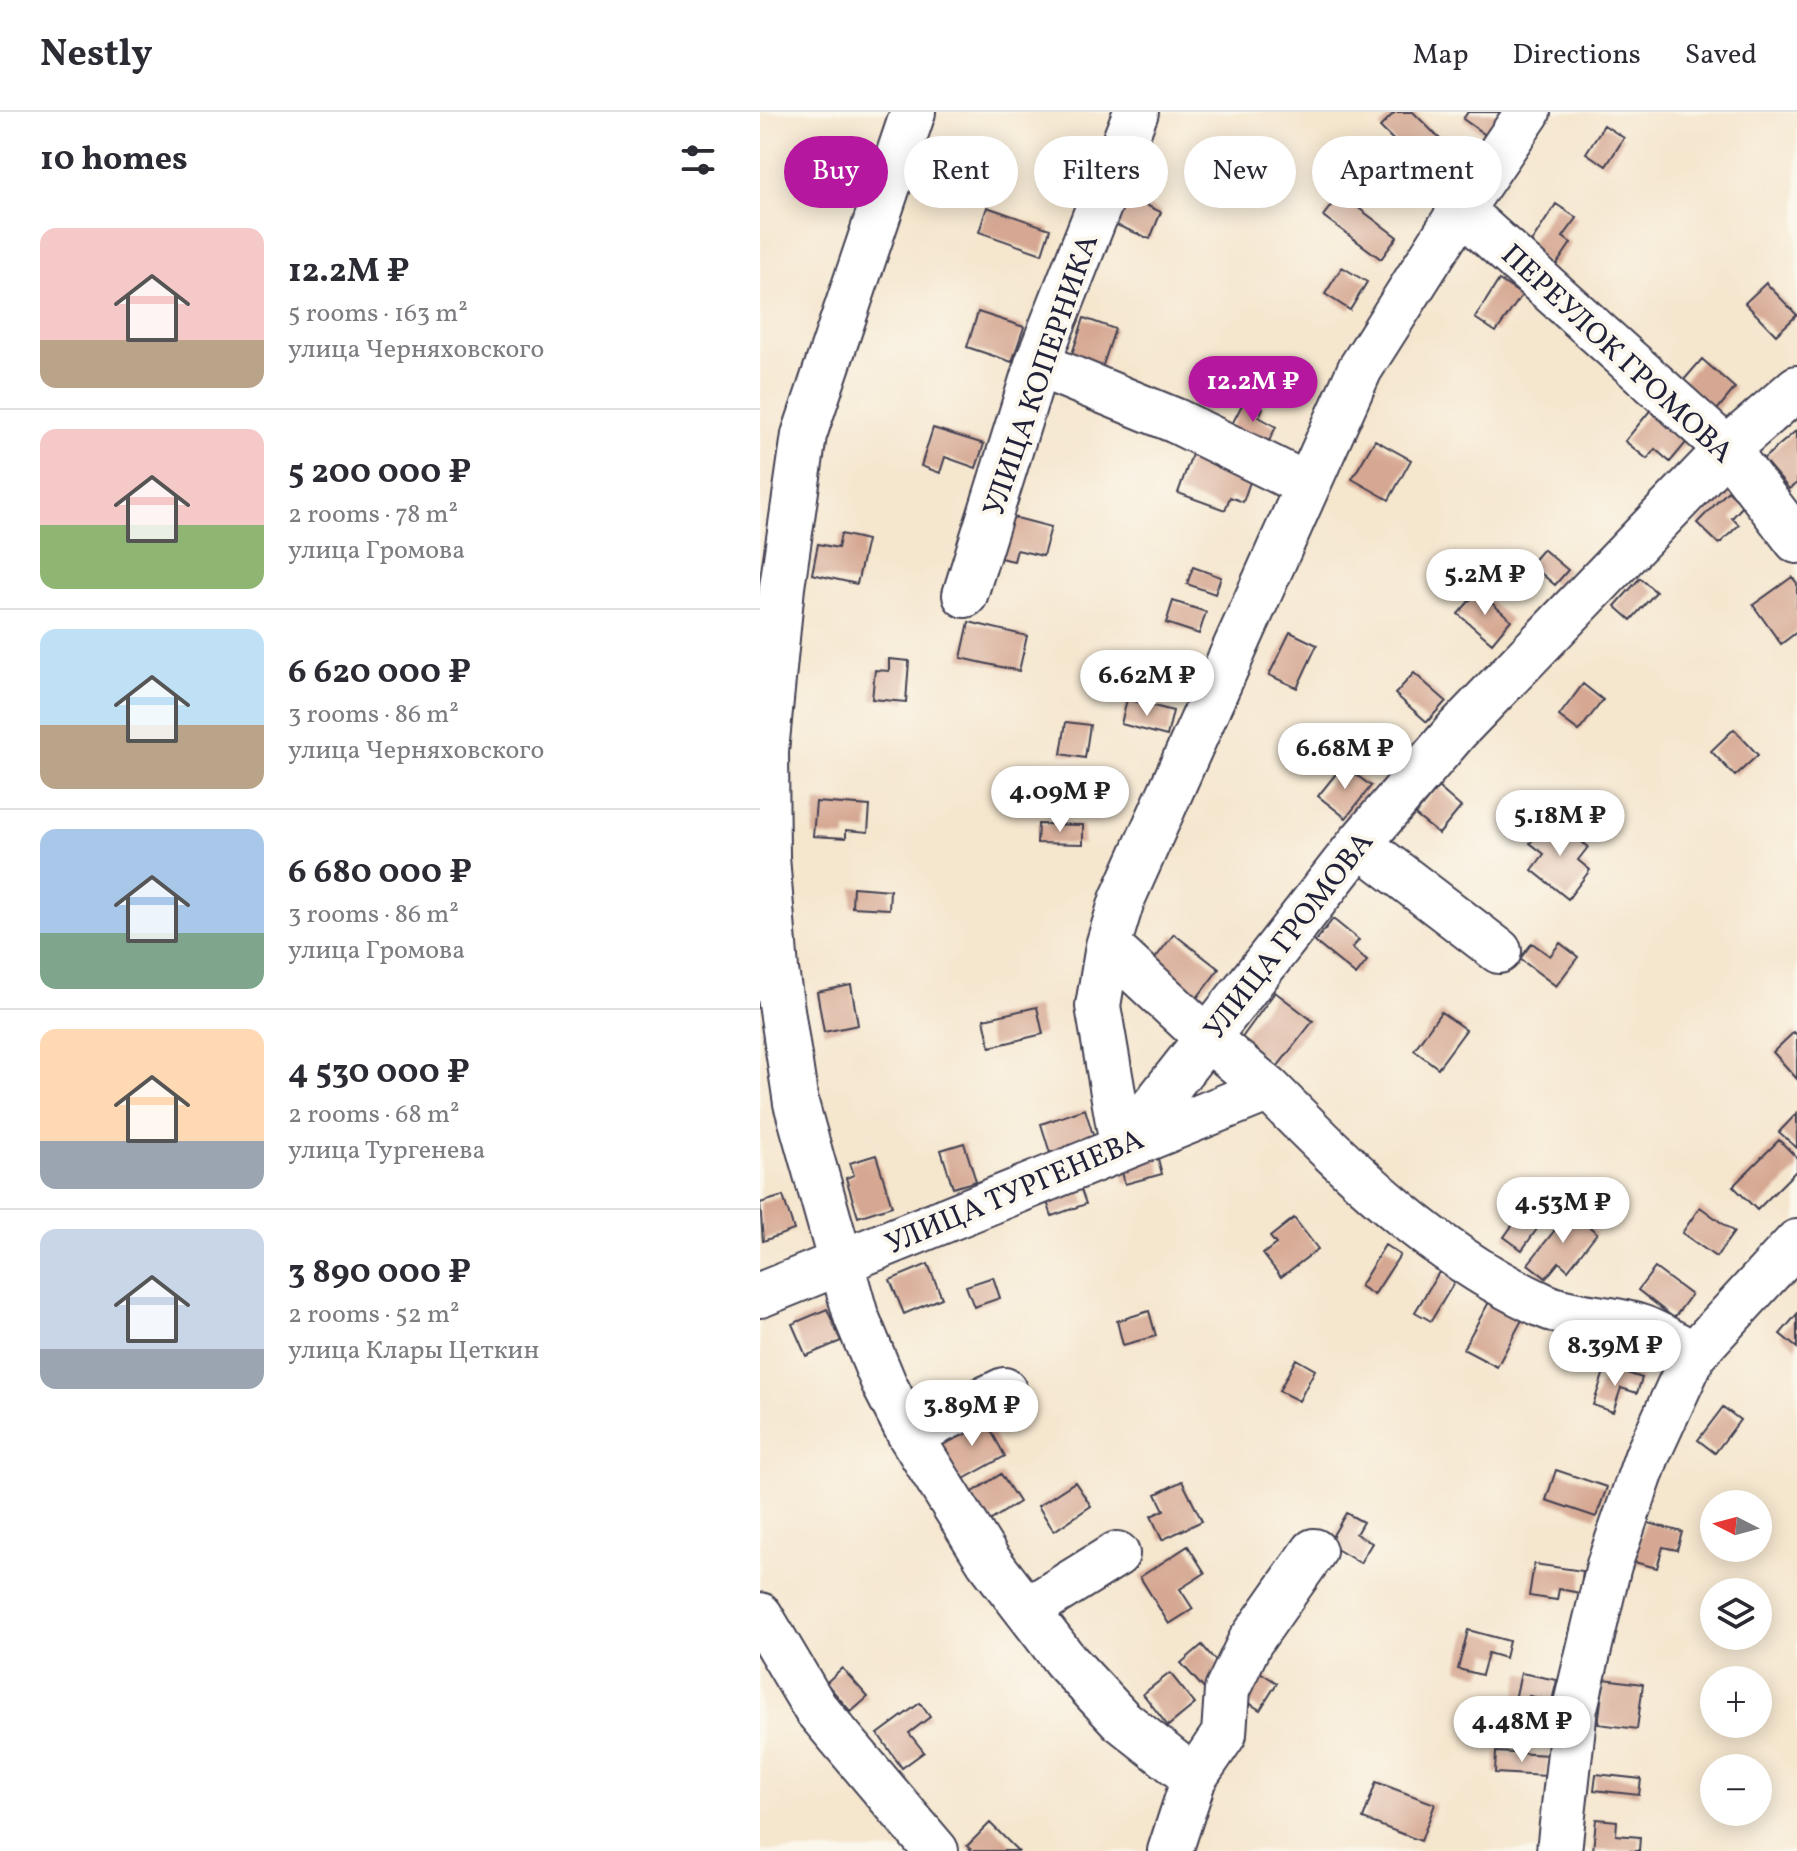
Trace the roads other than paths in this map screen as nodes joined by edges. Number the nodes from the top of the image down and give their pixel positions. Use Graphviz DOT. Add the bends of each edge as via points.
graph roads {
  1 [pos="913,112"];
  2 [pos="1136,112"];
  3 [pos="1528,112"];
  4 [pos="1461,210"];
  5 [pos="1037,364"];
  6 [pos="1797,388"];
  7 [pos="1727,449"];
  8 [pos="1307,485"];
  9 [pos="1797,541"];
  10 [pos="965,595"];
  11 [pos="1359,844"];
  12 [pos="1108,946"];
  13 [pos="1499,951"];
  14 [pos="1207,1038"];
  15 [pos="1269,1089"];
  16 [pos="1122,1145"];
  17 [pos="1797,1243"];
  18 [pos="839,1264"];
  19 [pos="760,1295"];
  20 [pos="1694,1354"];
  21 [pos="1004,1390"];
  22 [pos="910,1435"];
  23 [pos="1314,1551"];
  24 [pos="1117,1554"];
  25 [pos="1027,1610"];
  26 [pos="760,1615"];
  27 [pos="1194,1778"];
  28 [pos="936,1851"];
  29 [pos="1170,1851"];
  30 [pos="1559,1851"];
  1 -- 18 [label="street" via="804,435 766,751 776,970 796,1103"];
  2 -- 5 [label="street, УЛИЦА КОПЕРНИКА"];
  3 -- 4 [label="street"];
  4 -- 7 [label="street, ПЕРЕУЛОК ГРОМОВА"];
  4 -- 8 [label="street" via="1360,369"];
  5 -- 8 [label="street" via="1176,421"];
  5 -- 10 [label="street, УЛИЦА КОПЕРНИКА"];
  6 -- 7 [label="street, УЛИЦА ГРОМОВА"];
  7 -- 9 [label="street, ПЕРЕУЛОК ГРОМОВА"];
  7 -- 11 [label="street, УЛИЦА ГРОМОВА" via="1457,730"];
  8 -- 12 [label="street" via="1122,900"];
  11 -- 13 [label="street"];
  11 -- 14 [label="street, УЛИЦА ГРОМОВА"];
  12 -- 14 [label="street"];
  12 -- 16 [label="street" via="1098,1006"];
  14 -- 15 [label="street"];
  14 -- 16 [label="street, УЛИЦА ГРОМОВА"];
  15 -- 16 [label="street, УЛИЦА ТУРГЕНЕВА"];
  15 -- 20 [label="street" via="1351,1173 1487,1274 1549,1308 1638,1326"];
  16 -- 18 [label="street, УЛИЦА ТУРГЕНЕВА"];
  17 -- 20 [label="street"];
  18 -- 19 [label="street, УЛИЦА ТУРГЕНЕВА"];
  18 -- 22 [label="street" via="885,1386"];
  20 -- 30 [label="street" via="1647,1456 1609,1565 1575,1708"];
  21 -- 22 [label="street"];
  22 -- 25 [label="street" via="988,1560"];
  23 -- 27 [label="street" via="1250,1642 1227,1690 1224,1734"];
  24 -- 25 [label="street"];
  25 -- 27 [label="street" via="1121,1720"];
  26 -- 28 [label="street" via="815,1708"];
  27 -- 29 [label="street"];
}
